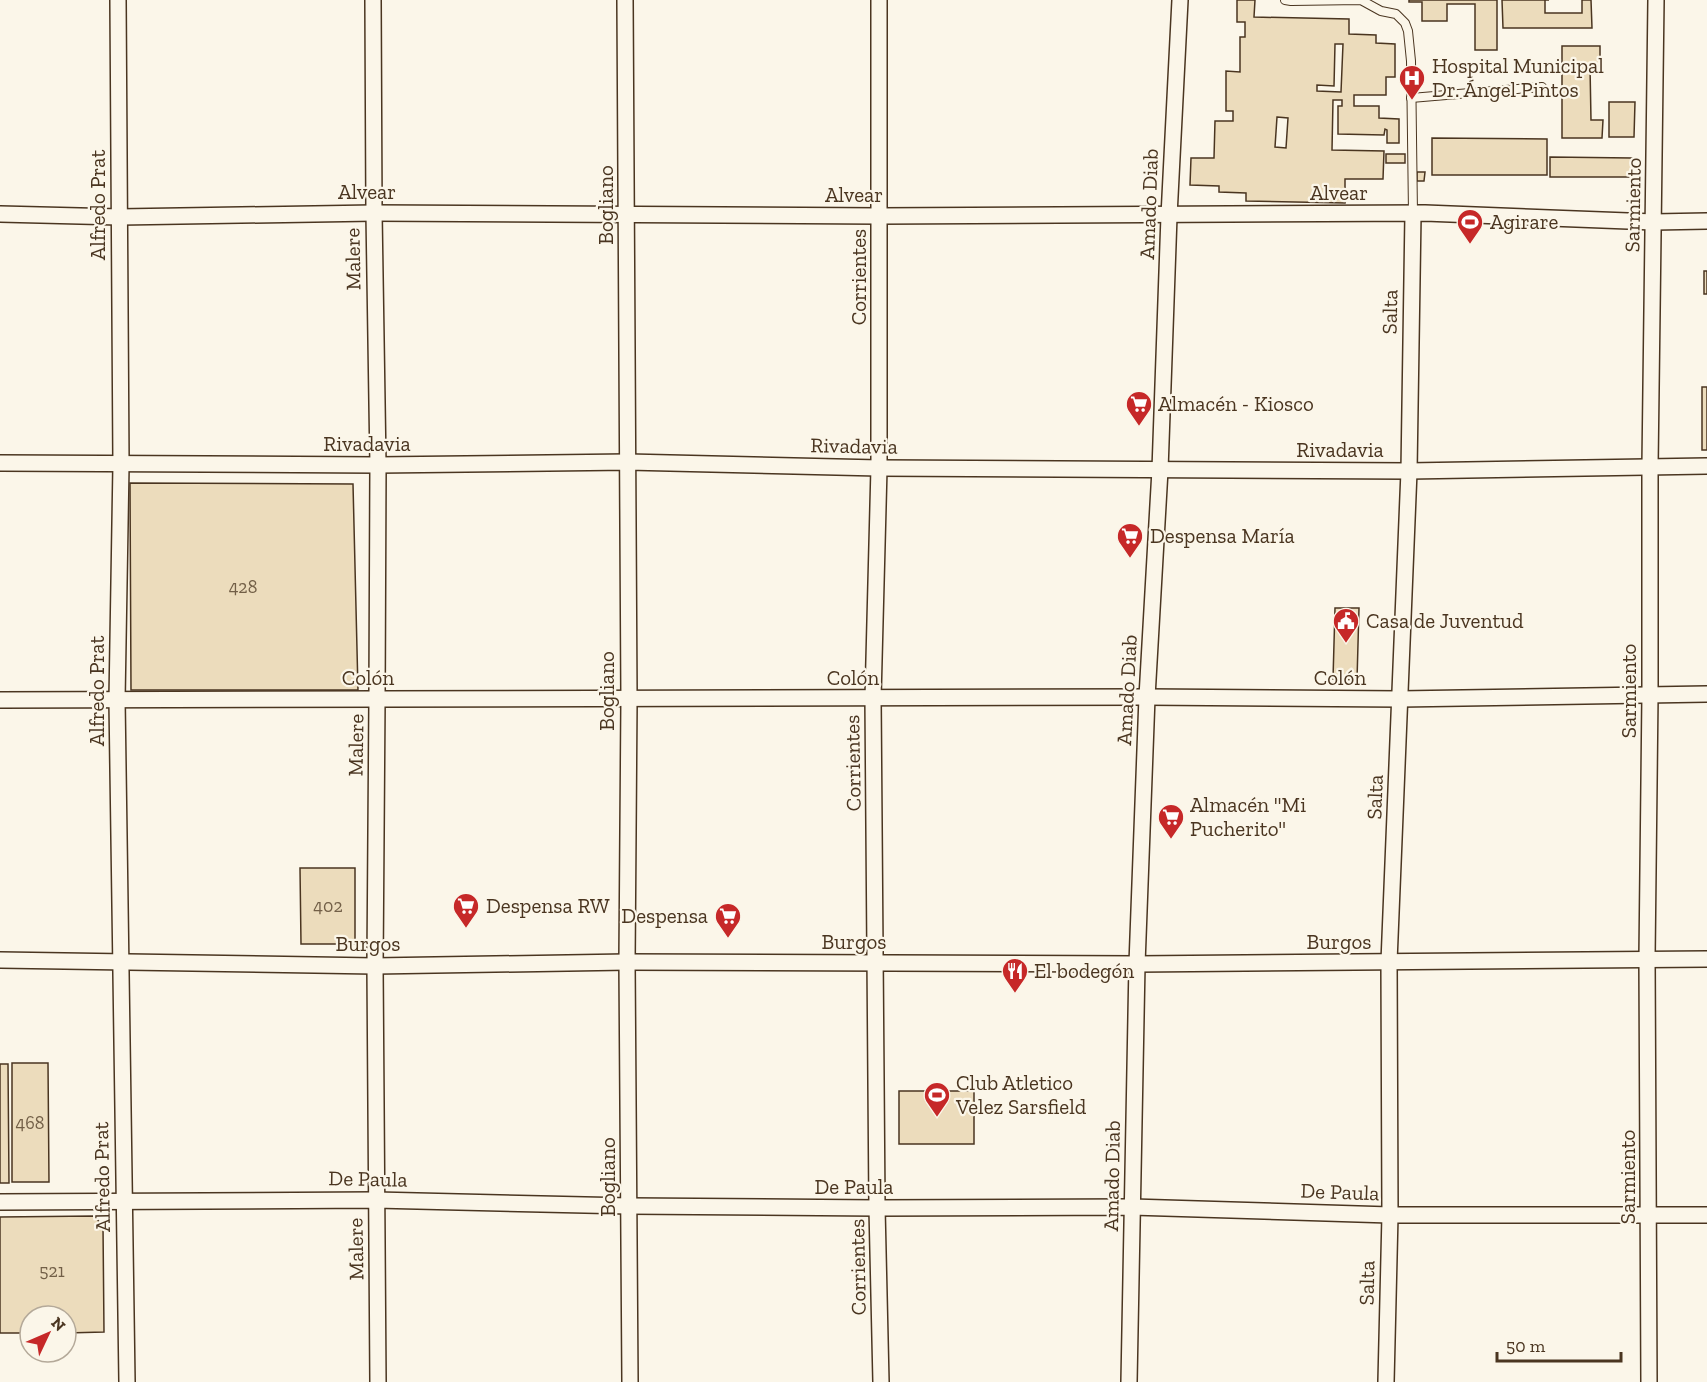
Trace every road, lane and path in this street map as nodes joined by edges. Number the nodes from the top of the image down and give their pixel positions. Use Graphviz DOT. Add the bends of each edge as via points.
graph roads {
  1 [pos="118,0"];
  2 [pos="373,0"];
  3 [pos="626,0"];
  4 [pos="879,0"];
  5 [pos="1180,0"];
  6 [pos="1285,0"];
  7 [pos="1656,0"];
  8 [pos="1542,87"];
  9 [pos="1412,98"];
  10 [pos="374,213"];
  11 [pos="1413,213"];
  12 [pos="0,214"];
  13 [pos="627,215"];
  14 [pos="880,216"];
  15 [pos="1169,216"];
  16 [pos="120,217"];
  17 [pos="1707,221"];
  18 [pos="1654,222"];
  19 [pos="628,462"];
  20 [pos="0,463"];
  21 [pos="121,465"];
  22 [pos="378,465"];
  23 [pos="1650,466"];
  24 [pos="1707,466"];
  25 [pos="879,468"];
  26 [pos="1160,470"];
  27 [pos="1409,471"];
  28 [pos="1707,694"];
  29 [pos="1650,695"];
  30 [pos="1147,697"];
  31 [pos="873,698"];
  32 [pos="378,699"];
  33 [pos="1400,699"];
  34 [pos="0,700"];
  35 [pos="117,700"];
  36 [pos="629,700"];
  37 [pos="1647,958"];
  38 [pos="1707,959"];
  39 [pos="0,960"];
  40 [pos="119,962"];
  41 [pos="627,962"];
  42 [pos="1389,962"];
  43 [pos="876,963"];
  44 [pos="1137,964"];
  45 [pos="375,966"];
  46 [pos="123,1200"];
  47 [pos="376,1200"];
  48 [pos="0,1202"];
  49 [pos="629,1206"];
  50 [pos="1132,1207"];
  51 [pos="878,1208"];
  52 [pos="1389,1215"];
  53 [pos="1649,1215"];
  54 [pos="1707,1215"];
  55 [pos="126,1382"];
  56 [pos="378,1382"];
  57 [pos="630,1382"];
  58 [pos="880,1382"];
  59 [pos="1129,1382"];
  60 [pos="1386,1382"];
  61 [pos="1649,1382"];
  1 -- 16 [label="street, Alfredo Prat"];
  2 -- 10 [label="street, Malere"];
  3 -- 13 [label="street, Bogliano"];
  4 -- 14 [label="street, Corrientes"];
  5 -- 15 [label="street, Amado Diab"];
  6 -- 9 [label="lane" via="1361,0 1396,14 1408,31"];
  7 -- 18 [label="street, Sarmiento"];
  8 -- 9 [label="lane"];
  9 -- 11 [label="lane"];
  10 -- 13 [label="street, Alvear"];
  10 -- 16 [label="street, Alvear"];
  10 -- 22 [label="street, Malere"];
  11 -- 15 [label="street, Alvear"];
  11 -- 18 [label="street, Alvear"];
  11 -- 27 [label="street, Salta"];
  12 -- 16 [label="street, Alvear"];
  13 -- 14 [label="street, Alvear"];
  13 -- 19 [label="street, Bogliano"];
  14 -- 15 [label="street, Alvear"];
  14 -- 25 [label="street, Corrientes"];
  15 -- 26 [label="street, Amado Diab"];
  16 -- 21 [label="street, Alfredo Prat"];
  17 -- 18 [label="street, Alvear"];
  18 -- 23 [label="street, Sarmiento"];
  19 -- 22 [label="street, Rivadavia"];
  19 -- 25 [label="street, Rivadavia"];
  19 -- 36 [label="street, Bogliano"];
  20 -- 21 [label="street, Rivadavia"];
  21 -- 22 [label="street, Rivadavia"];
  21 -- 35 [label="street, Alfredo Prat"];
  22 -- 32 [label="street, Malere"];
  23 -- 24 [label="street, Rivadavia"];
  23 -- 27 [label="street, Rivadavia"];
  23 -- 29 [label="street, Sarmiento"];
  25 -- 26 [label="street, Rivadavia"];
  25 -- 31 [label="street, Corrientes"];
  26 -- 27 [label="street, Rivadavia"];
  26 -- 30 [label="street, Amado Diab"];
  27 -- 33 [label="street, Salta"];
  28 -- 29 [label="street, Colón"];
  29 -- 33 [label="street, Colón"];
  29 -- 37 [label="street, Sarmiento"];
  30 -- 31 [label="street, Colón"];
  30 -- 33 [label="street, Colón"];
  30 -- 44 [label="street, Amado Diab"];
  31 -- 36 [label="street, Colón"];
  31 -- 43 [label="street, Corrientes"];
  32 -- 35 [label="street, Colón"];
  32 -- 36 [label="street, Colón"];
  32 -- 45 [label="street, Malere"];
  33 -- 42 [label="street, Salta"];
  34 -- 35 [label="street, Colón"];
  35 -- 40 [label="street, Alfredo Prat"];
  36 -- 41 [label="street, Bogliano"];
  37 -- 38 [label="street, Burgos"];
  37 -- 42 [label="street, Burgos"];
  37 -- 53 [label="street, Sarmiento"];
  39 -- 40 [label="street, Burgos"];
  40 -- 45 [label="street, Burgos"];
  40 -- 46 [label="street, Alfredo Prat"];
  41 -- 43 [label="street, Burgos"];
  41 -- 45 [label="street, Burgos"];
  41 -- 49 [label="street, Bogliano"];
  42 -- 44 [label="street, Burgos"];
  42 -- 52 [label="street, Salta"];
  43 -- 44 [label="street, Burgos"];
  43 -- 51 [label="street, Corrientes"];
  44 -- 50 [label="street, Amado Diab"];
  45 -- 47 [label="street, Malere"];
  46 -- 47 [label="street, De Paula"];
  46 -- 48 [label="street, De Paula"];
  46 -- 55 [label="street, Alfredo Prat"];
  47 -- 49 [label="street, De Paula"];
  47 -- 56 [label="street, Malere"];
  49 -- 51 [label="street, De Paula"];
  49 -- 57 [label="street, Bogliano"];
  50 -- 51 [label="street, De Paula"];
  50 -- 52 [label="street, De Paula"];
  50 -- 59 [label="street, Amado Diab"];
  51 -- 58 [label="street, Corrientes"];
  52 -- 53 [label="street, De Paula"];
  52 -- 60 [label="street, Salta"];
  53 -- 54 [label="street, De Paula"];
  53 -- 61 [label="street, Sarmiento"];
}
